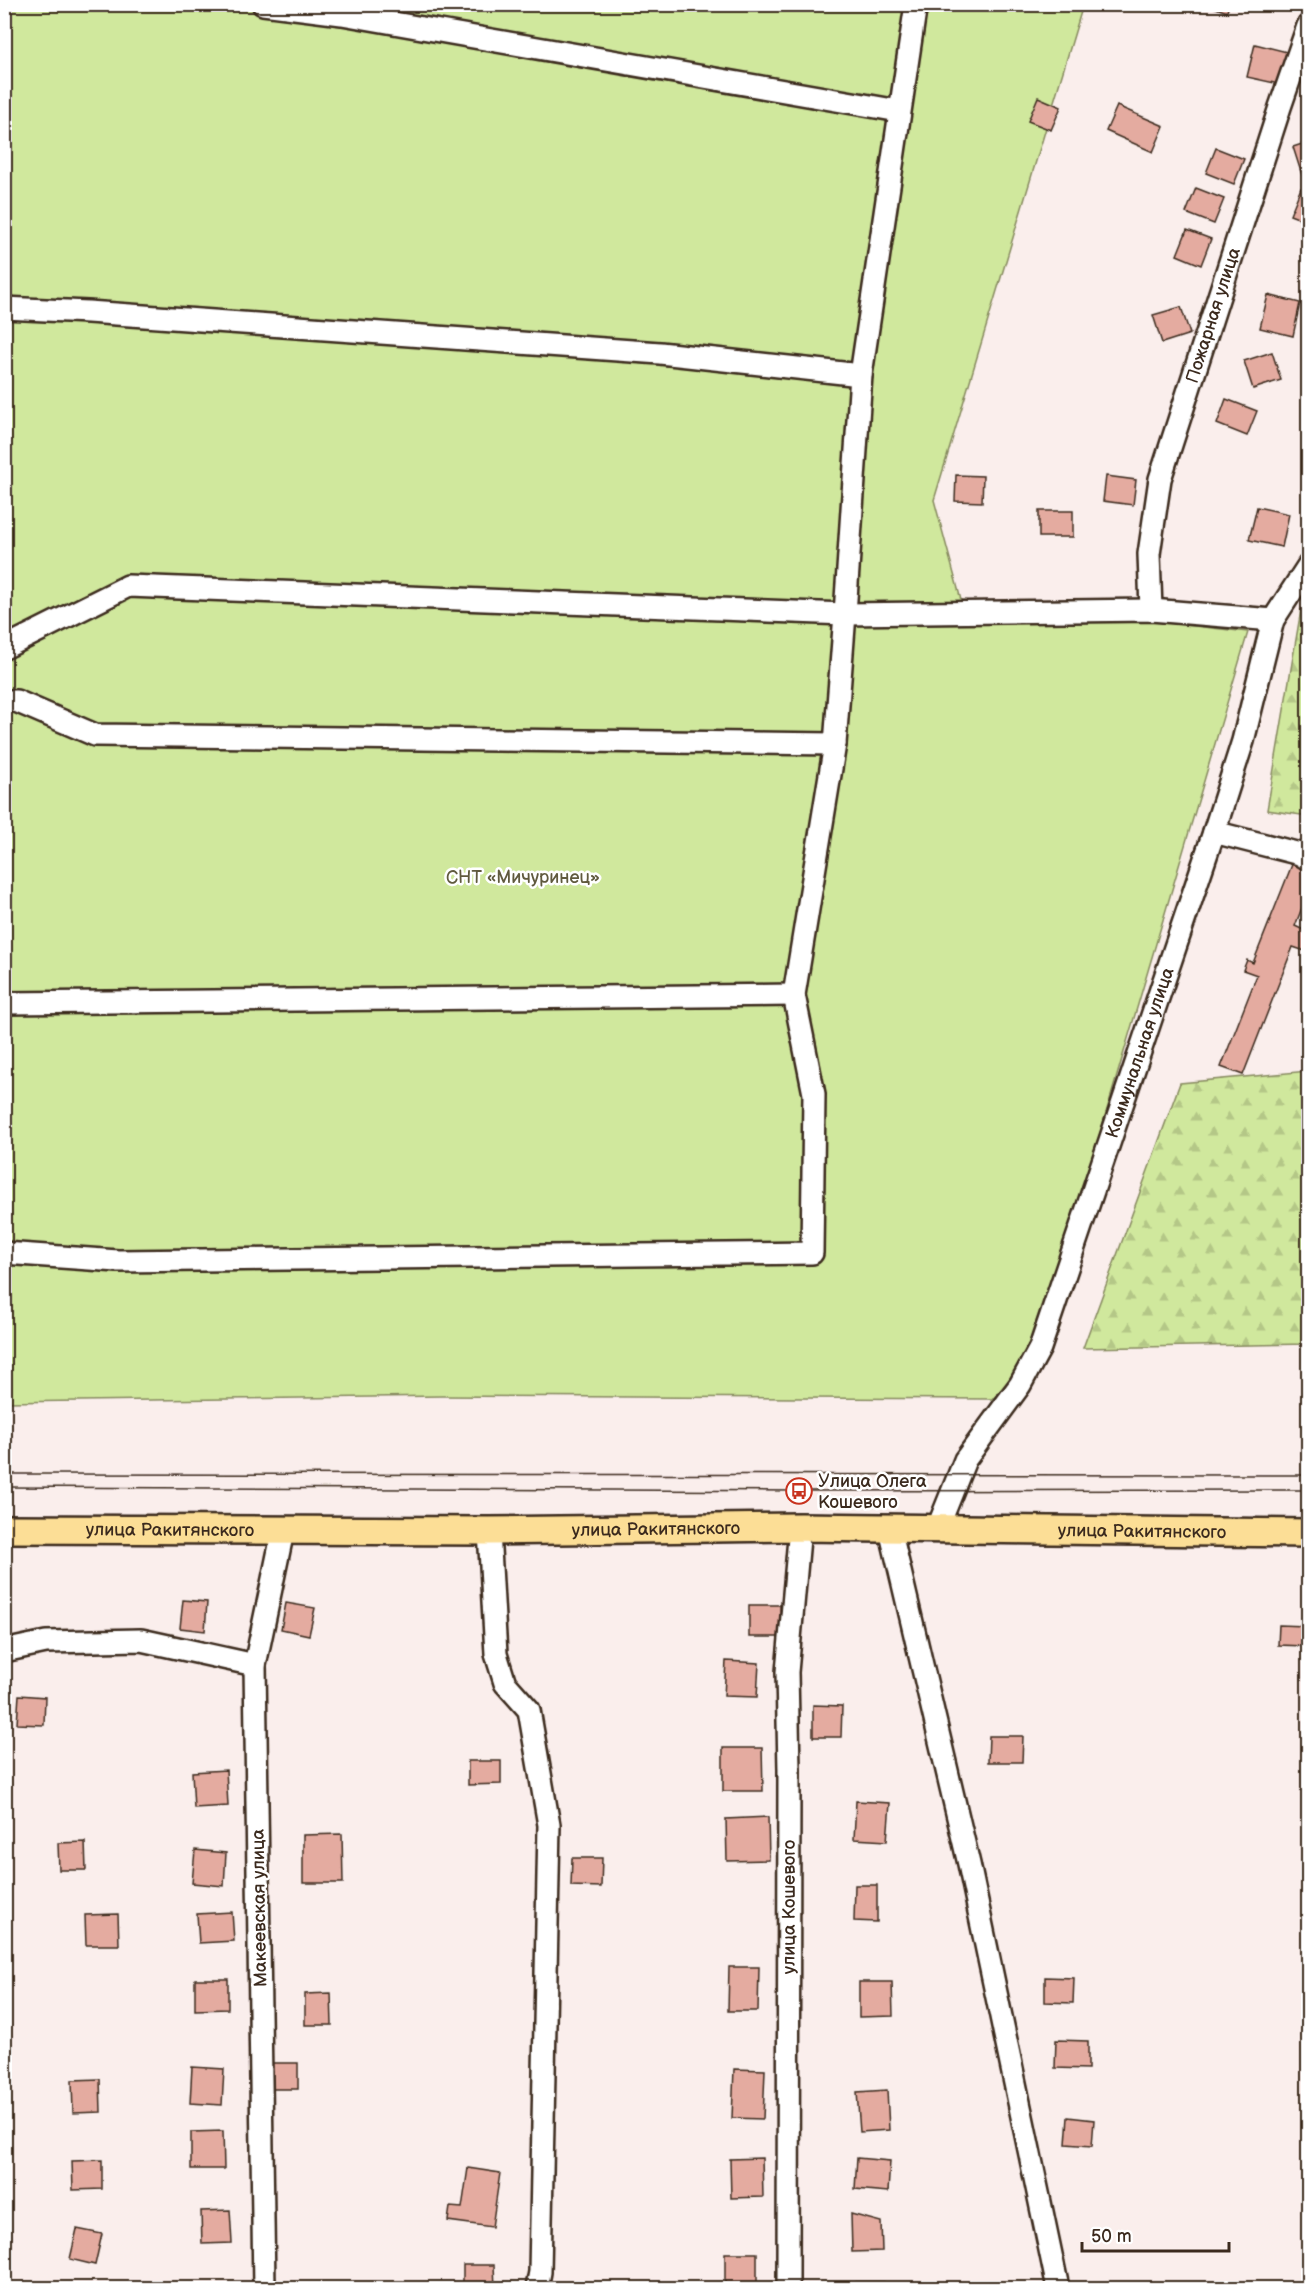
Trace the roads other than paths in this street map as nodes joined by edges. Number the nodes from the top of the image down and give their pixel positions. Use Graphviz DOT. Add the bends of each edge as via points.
graph roads {
  1 [pos="263,4"];
  2 [pos="916,4"];
  3 [pos="1308,26"];
  4 [pos="899,111"];
  5 [pos="4,308"];
  6 [pos="861,375"];
  7 [pos="1308,566"];
  8 [pos="1151,610"];
  9 [pos="846,614"];
  10 [pos="1273,620"];
  11 [pos="4,648"];
  12 [pos="4,701"];
  13 [pos="835,744"];
  14 [pos="1214,832"];
  15 [pos="1308,859"];
  16 [pos="794,995"];
  17 [pos="4,1003"];
  18 [pos="4,1253"];
  19 [pos="800,1527"];
  20 [pos="938,1527"];
  21 [pos="890,1529"];
  22 [pos="4,1530"];
  23 [pos="283,1531"];
  24 [pos="489,1531"];
  25 [pos="1308,1533"];
  26 [pos="4,1651"];
  27 [pos="255,1665"];
  28 [pos="264,2289"];
  29 [pos="537,2289"];
  30 [pos="788,2289"];
  31 [pos="1058,2289"];
  1 -- 4 [label="street" via="342,14"];
  2 -- 4 [label="street"];
  3 -- 8 [label="street, Пожарная улица" via="1160,479 1149,554"];
  4 -- 6 [label="street"];
  5 -- 6 [label="street" via="660,353"];
  6 -- 9 [label="street"];
  7 -- 10 [label="street, Коммунальная улица"];
  8 -- 9 [label="street"];
  8 -- 10 [label="street"];
  9 -- 11 [label="street" via="128,586"];
  9 -- 13 [label="street"];
  10 -- 14 [label="street, Коммунальная улица" via="1243,741"];
  12 -- 13 [label="street" via="16,701 95,735"];
  13 -- 16 [label="street"];
  14 -- 15 [label="street"];
  14 -- 20 [label="street, Коммунальная улица" via="1040,1348 1020,1385 965,1460"];
  16 -- 17 [label="street"];
  16 -- 18 [label="street" via="814,1094 812,1253 118,1261"];
  19 -- 21 [label="main road, улица Ракитянского"];
  19 -- 24 [label="main road, улица Ракитянского"];
  19 -- 30 [label="street, улица Кошевого" via="787,1672"];
  20 -- 21 [label="main road, улица Ракитянского"];
  20 -- 25 [label="main road, улица Ракитянского"];
  21 -- 31 [label="street" via="969,1864"];
  22 -- 23 [label="main road, улица Ракитянского"];
  23 -- 24 [label="main road, улица Ракитянского"];
  23 -- 27 [label="street, Макеевская улица"];
  24 -- 29 [label="street" via="496,1654 506,1683 529,1710 549,1825 541,2260"];
  26 -- 27 [label="street" via="46,1642 141,1640"];
  27 -- 28 [label="street, Макеевская улица"];
}
